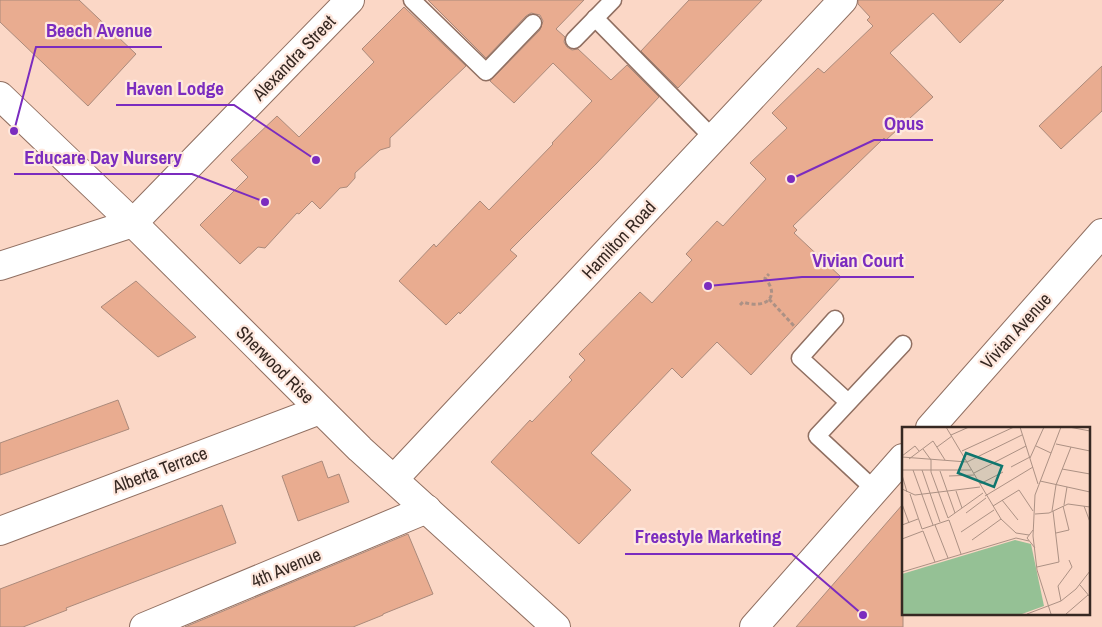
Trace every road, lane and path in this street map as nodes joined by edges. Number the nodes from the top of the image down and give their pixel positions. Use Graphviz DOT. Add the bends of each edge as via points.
graph roads {
  1 [pos="350,0"];
  2 [pos="412,0"];
  3 [pos="612,0"];
  4 [pos="843,0"];
  5 [pos="595,18"];
  6 [pos="533,23"];
  7 [pos="574,40"];
  8 [pos="0,96"];
  9 [pos="714,139"];
  10 [pos="134,223"];
  11 [pos="1102,233"];
  12 [pos="0,266"];
  13 [pos="769,274"];
  14 [pos="769,299"];
  15 [pos="740,305"];
  16 [pos="835,319"];
  17 [pos="812,344"];
  18 [pos="903,344"];
  19 [pos="848,402"];
  20 [pos="320,410"];
  21 [pos="931,427"];
  22 [pos="902,459"];
  23 [pos="394,479"];
  24 [pos="875,490"];
  25 [pos="427,510"];
  26 [pos="0,531"];
  27 [pos="144,627"];
  28 [pos="556,627"];
  29 [pos="754,627"];
  1 -- 10 [label="street, Alexandra Street"];
  2 -- 6 [label="lane" via="486,72"];
  3 -- 5 [label="lane"];
  4 -- 9 [label="street, Hamilton Road"];
  5 -- 7 [label="lane"];
  5 -- 9 [label="lane"];
  8 -- 10 [label="street, Sherwood Rise"];
  9 -- 23 [label="street, Hamilton Road"];
  10 -- 12 [label="street"];
  10 -- 20 [label="street, Sherwood Rise"];
  11 -- 21 [label="street, Vivian Avenue"];
  13 -- 14 [label="path" via="765,278 772,286"];
  14 -- 15 [label="path"];
  14 -- 17 [label="path"];
  16 -- 17 [label="lane"];
  17 -- 19 [label="lane" via="800,358"];
  18 -- 19 [label="lane"];
  19 -- 24 [label="lane" via="817,436"];
  20 -- 23 [label="street, Sherwood Rise"];
  20 -- 26 [label="street, Alberta Terrace"];
  22 -- 24 [label="street"];
  23 -- 25 [label="street, Sherwood Rise"];
  24 -- 29 [label="street"];
  25 -- 27 [label="street, 4th Avenue"];
  25 -- 28 [label="street, Sherwood Rise"];
}
